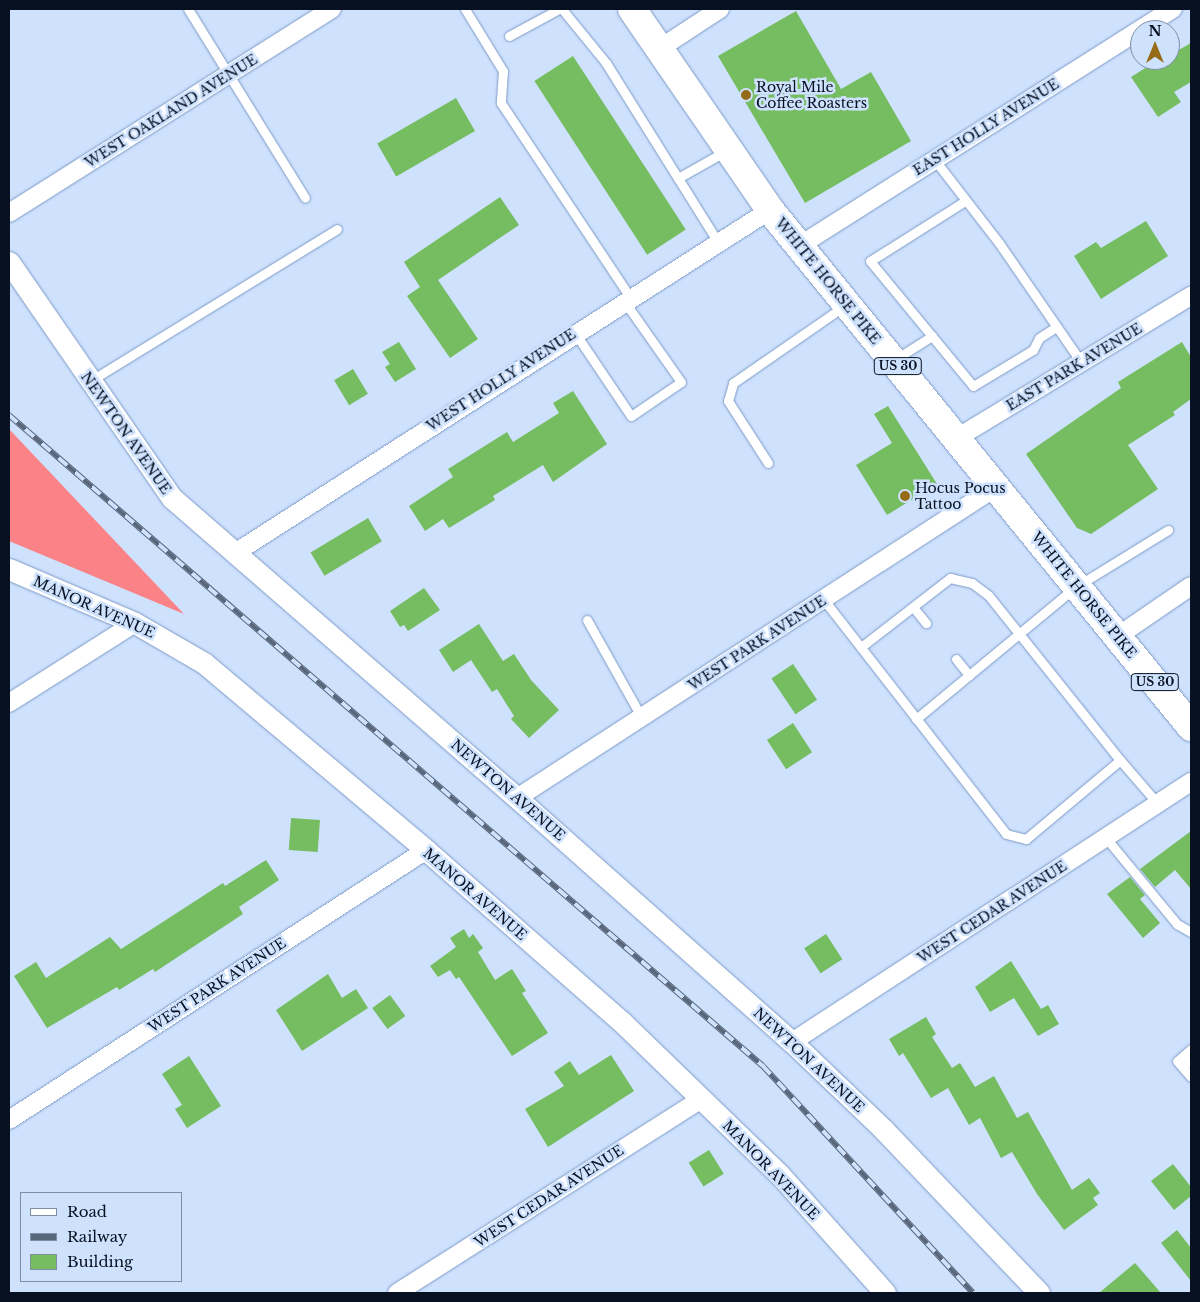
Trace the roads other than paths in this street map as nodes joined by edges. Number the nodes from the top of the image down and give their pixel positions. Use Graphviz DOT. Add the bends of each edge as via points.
graph roads {
  1 [pos="188,9"];
  2 [pos="332,9"];
  3 [pos="465,9"];
  4 [pos="560,9"];
  5 [pos="632,9"];
  6 [pos="720,9"];
  7 [pos="1173,9"];
  8 [pos="509,36"];
  9 [pos="659,49"];
  10 [pos="228,75"];
  11 [pos="728,150"];
  12 [pos="934,159"];
  13 [pos="678,178"];
  14 [pos="305,198"];
  15 [pos="965,201"];
  16 [pos="770,210"];
  17 [pos="9,213"];
  18 [pos="337,229"];
  19 [pos="718,242"];
  20 [pos="799,246"];
  21 [pos="9,262"];
  22 [pos="1191,296"];
  23 [pos="627,299"];
  24 [pos="846,304"];
  25 [pos="1056,327"];
  26 [pos="574,333"];
  27 [pos="932,336"];
  28 [pos="893,361"];
  29 [pos="1082,362"];
  30 [pos="90,381"];
  31 [pos="957,438"];
  32 [pos="768,463"];
  33 [pos="996,487"];
  34 [pos="1168,530"];
  35 [pos="235,553"];
  36 [pos="9,569"];
  37 [pos="1077,586"];
  38 [pos="1191,586"];
  39 [pos="824,600"];
  40 [pos="913,607"];
  41 [pos="587,620"];
  42 [pos="135,623"];
  43 [pos="926,623"];
  44 [pos="1020,634"];
  45 [pos="1118,636"];
  46 [pos="861,647"];
  47 [pos="956,660"];
  48 [pos="969,675"];
  49 [pos="9,703"];
  50 [pos="642,718"];
  51 [pos="916,719"];
  52 [pos="1191,727"];
  53 [pos="1120,760"];
  54 [pos="1191,782"];
  55 [pos="518,798"];
  56 [pos="1158,804"];
  57 [pos="1106,838"];
  58 [pos="426,850"];
  59 [pos="1191,932"];
  60 [pos="792,1042"];
  61 [pos="1184,1055"];
  62 [pos="1191,1064"];
  63 [pos="1191,1077"];
  64 [pos="701,1099"];
  65 [pos="9,1120"];
  66 [pos="397,1293"];
  67 [pos="885,1293"];
  68 [pos="1039,1293"];
  1 -- 10 [label="lane"];
  2 -- 10 [label="street, WEST OAKLAND AVENUE"];
  3 -- 23 [label="lane" via="503,71 501,103"];
  4 -- 8 [label="lane"];
  4 -- 13 [label="lane" via="606,63"];
  5 -- 9 [label="highway, WHITE HORSE PIKE / US 30"];
  6 -- 9 [label="street"];
  7 -- 12 [label="street, EAST HOLLY AVENUE"];
  9 -- 11 [label="highway, WHITE HORSE PIKE / US 30"];
  10 -- 14 [label="lane"];
  10 -- 17 [label="street, WEST OAKLAND AVENUE"];
  11 -- 13 [label="lane"];
  11 -- 16 [label="highway, WHITE HORSE PIKE / US 30"];
  12 -- 15 [label="lane"];
  12 -- 20 [label="street, EAST HOLLY AVENUE"];
  13 -- 19 [label="lane"];
  15 -- 25 [label="lane" via="999,243"];
  15 -- 27 [label="lane" via="870,261"];
  16 -- 19 [label="street, WEST HOLLY AVENUE"];
  16 -- 20 [label="highway, WHITE HORSE PIKE / US 30"];
  18 -- 30 [label="lane"];
  19 -- 23 [label="street, WEST HOLLY AVENUE"];
  20 -- 24 [label="highway, WHITE HORSE PIKE / US 30"];
  21 -- 30 [label="street, NEWTON AVENUE"];
  22 -- 29 [label="street, EAST PARK AVENUE"];
  23 -- 26 [label="street, WEST HOLLY AVENUE"];
  23 -- 26 [label="lane" via="681,382 631,416"];
  24 -- 28 [label="highway, WHITE HORSE PIKE / US 30"];
  24 -- 32 [label="lane" via="734,383 728,401"];
  25 -- 27 [label="lane" via="1039,338 1032,350 973,386"];
  25 -- 29 [label="lane"];
  26 -- 35 [label="street, WEST HOLLY AVENUE"];
  27 -- 28 [label="lane"];
  28 -- 31 [label="highway, WHITE HORSE PIKE / US 30"];
  29 -- 31 [label="street, EAST PARK AVENUE"];
  30 -- 35 [label="street, NEWTON AVENUE" via="172,498"];
  31 -- 33 [label="highway, WHITE HORSE PIKE / US 30"];
  33 -- 37 [label="highway, WHITE HORSE PIKE / US 30"];
  33 -- 39 [label="street, WEST PARK AVENUE"];
  34 -- 37 [label="lane"];
  35 -- 55 [label="street, NEWTON AVENUE"];
  36 -- 42 [label="street, MANOR AVENUE"];
  37 -- 44 [label="lane"];
  37 -- 45 [label="highway, WHITE HORSE PIKE / US 30"];
  38 -- 45 [label="street"];
  39 -- 46 [label="lane"];
  39 -- 50 [label="street, WEST PARK AVENUE"];
  40 -- 43 [label="lane"];
  40 -- 44 [label="lane" via="950,578 961,579 989,596"];
  40 -- 46 [label="lane"];
  41 -- 50 [label="lane"];
  42 -- 49 [label="street"];
  42 -- 58 [label="street, MANOR AVENUE" via="204,663"];
  44 -- 48 [label="lane"];
  44 -- 53 [label="lane"];
  45 -- 52 [label="highway, WHITE HORSE PIKE / US 30"];
  46 -- 51 [label="lane"];
  47 -- 48 [label="lane"];
  48 -- 51 [label="lane"];
  50 -- 55 [label="street, WEST PARK AVENUE"];
  51 -- 53 [label="lane" via="998,825 1017,839 1026,839"];
  53 -- 56 [label="lane"];
  54 -- 56 [label="street, WEST CEDAR AVENUE"];
  55 -- 60 [label="street, NEWTON AVENUE"];
  56 -- 57 [label="street, WEST CEDAR AVENUE"];
  57 -- 59 [label="lane" via="1177,924"];
  57 -- 60 [label="street, WEST CEDAR AVENUE"];
  58 -- 64 [label="street, MANOR AVENUE" via="622,1022"];
  58 -- 65 [label="street, WEST PARK AVENUE"];
  60 -- 68 [label="street, NEWTON AVENUE" via="884,1130"];
  61 -- 62 [label="lane"];
  61 -- 63 [label="lane"];
  64 -- 66 [label="street, WEST CEDAR AVENUE"];
  64 -- 67 [label="street, MANOR AVENUE" via="780,1175"];
}
